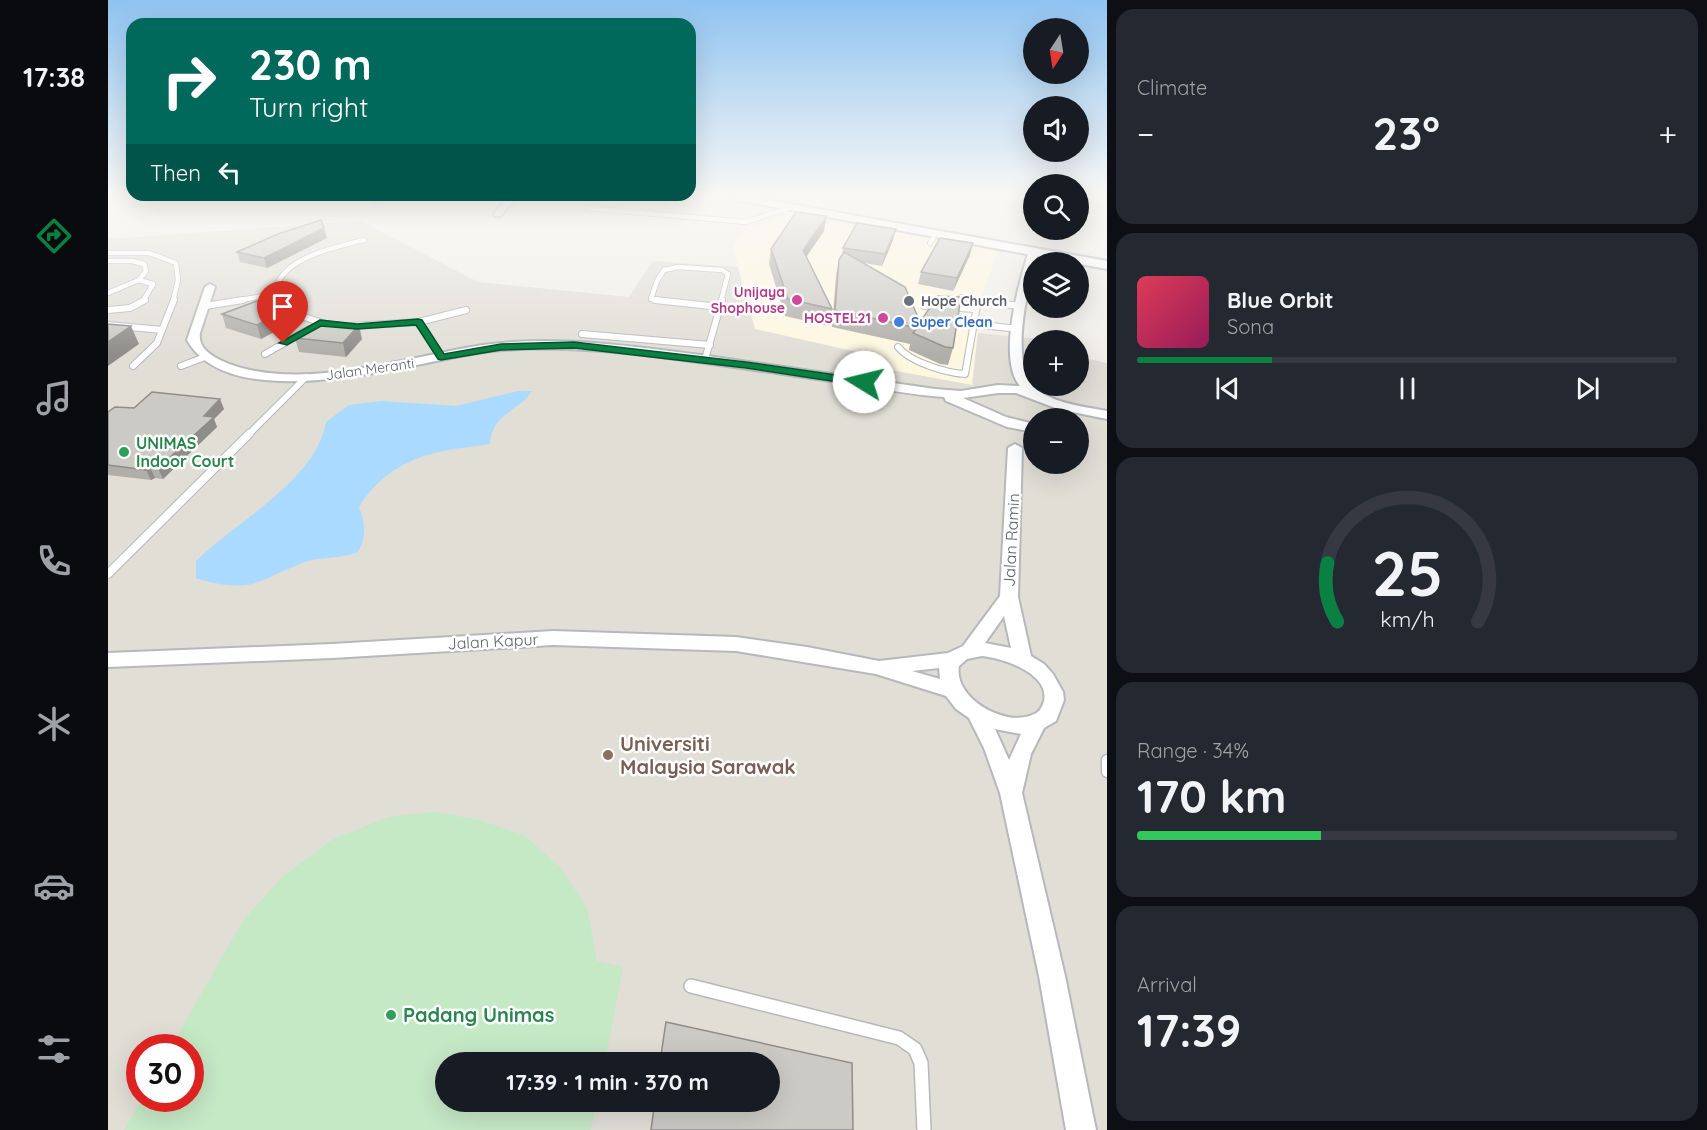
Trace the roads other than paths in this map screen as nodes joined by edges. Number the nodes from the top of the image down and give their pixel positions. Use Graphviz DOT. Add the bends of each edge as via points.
graph roads {
  1 [pos="326,250"];
  2 [pos="1024,250"];
  3 [pos="1034,251"];
  4 [pos="108,253"];
  5 [pos="108,261"];
  6 [pos="1107,265"];
  7 [pos="139,280"];
  8 [pos="210,286"];
  9 [pos="108,293"];
  10 [pos="275,294"];
  11 [pos="961,297"];
  12 [pos="978,300"];
  13 [pos="205,306"];
  14 [pos="924,306"];
  15 [pos="1019,306"];
  16 [pos="720,307"];
  17 [pos="976,309"];
  18 [pos="108,310"];
  19 [pos="466,310"];
  20 [pos="418,322"];
  21 [pos="320,323"];
  22 [pos="974,324"];
  23 [pos="108,325"];
  24 [pos="335,325"];
  25 [pos="346,326"];
  26 [pos="162,330"];
  27 [pos="1018,331"];
  28 [pos="582,334"];
  29 [pos="710,345"];
  30 [pos="898,346"];
  31 [pos="265,354"];
  32 [pos="206,357"];
  33 [pos="441,357"];
  34 [pos="705,359"];
  35 [pos="133,366"];
  36 [pos="181,366"];
  37 [pos="1018,373"];
  38 [pos="306,377"];
  39 [pos="1023,382"];
  40 [pos="993,390"];
  41 [pos="1023,391"];
  42 [pos="935,393"];
  43 [pos="1040,396"];
  44 [pos="1051,401"];
  45 [pos="1058,408"];
  46 [pos="988,415"];
  47 [pos="1104,415"];
  48 [pos="1089,416"];
  49 [pos="1023,427"];
  50 [pos="1023,442"];
  51 [pos="1015,448"];
  52 [pos="108,574"];
  53 [pos="1008,597"];
  54 [pos="970,650"];
  55 [pos="108,660"];
  56 [pos="952,660"];
  57 [pos="1023,660"];
  58 [pos="876,667"];
  59 [pos="952,690"];
  60 [pos="977,714"];
  61 [pos="1037,723"];
  62 [pos="1107,760"];
  63 [pos="1107,772"];
  64 [pos="1011,793"];
  65 [pos="691,986"];
  66 [pos="924,1130"];
  67 [pos="1080,1130"];
  1 -- 10 [label="lane" via="303,259 283,274"];
  2 -- 3 [label="street"];
  3 -- 6 [label="street"];
  3 -- 15 [label="street"];
  4 -- 26 [label="lane" via="149,253 176,263 177,290"];
  5 -- 7 [label="lane" via="144,264 146,271"];
  7 -- 9 [label="lane"];
  7 -- 18 [label="lane" via="153,284 146,300 128,310"];
  8 -- 13 [label="street"];
  10 -- 13 [label="lane"];
  10 -- 21 [label="lane" via="287,308"];
  11 -- 12 [label="lane"];
  12 -- 15 [label="lane"];
  12 -- 17 [label="lane"];
  13 -- 32 [label="street" via="194,328 193,340"];
  14 -- 17 [label="lane"];
  15 -- 27 [label="street"];
  16 -- 16 [label="lane" via="728,274 722,270 664,270 651,299"];
  16 -- 29 [label="lane"];
  17 -- 22 [label="lane"];
  19 -- 20 [label="lane"];
  20 -- 25 [label="lane"];
  20 -- 33 [label="lane"];
  21 -- 24 [label="lane"];
  21 -- 31 [label="lane"];
  22 -- 27 [label="lane"];
  22 -- 30 [label="lane" via="965,374 942,370 902,352"];
  23 -- 26 [label="lane"];
  26 -- 35 [label="lane" via="157,343"];
  27 -- 37 [label="street"];
  28 -- 29 [label="lane"];
  29 -- 34 [label="lane"];
  32 -- 36 [label="lane"];
  32 -- 38 [label="street, Jalan Meranti" via="250,374"];
  33 -- 34 [label="street, Jalan Meranti" via="501,347 574,345"];
  33 -- 38 [label="street, Jalan Meranti" via="362,372"];
  34 -- 42 [label="street, Jalan Meranti"];
  37 -- 39 [label="street"];
  37 -- 40 [label="street" via="1011,382"];
  38 -- 52 [label="lane"];
  40 -- 41 [label="street"];
  40 -- 42 [label="street" via="961,395"];
  40 -- 46 [label="street" via="977,400"];
  42 -- 46 [label="street"];
  43 -- 44 [label="street"];
  44 -- 45 [label="street"];
  44 -- 47 [label="street"];
  46 -- 49 [label="street"];
  46 -- 51 [label="street"];
  47 -- 48 [label="street"];
  50 -- 51 [label="street"];
  51 -- 53 [label="street, Jalan Ramin"];
  53 -- 54 [label="street, Jalan Ramin"];
  53 -- 57 [label="street, Jalan Ramin"];
  54 -- 56 [label="street"];
  54 -- 57 [label="street" via="996,650"];
  55 -- 58 [label="street, Jalan Kapur" via="553,638 736,644"];
  56 -- 58 [label="street, Jalan Kapur"];
  56 -- 59 [label="street" via="948,679"];
  57 -- 61 [label="street" via="1038,670 1054,696 1048,717"];
  58 -- 59 [label="street, Jalan Kapur"];
  59 -- 60 [label="street"];
  60 -- 61 [label="street" via="1008,725"];
  60 -- 64 [label="street"];
  61 -- 64 [label="street" via="1021,753"];
  62 -- 63 [label="lane"];
  64 -- 67 [label="street" via="1052,976"];
  65 -- 66 [label="lane" via="899,1038 915,1049 921,1063"];
}
